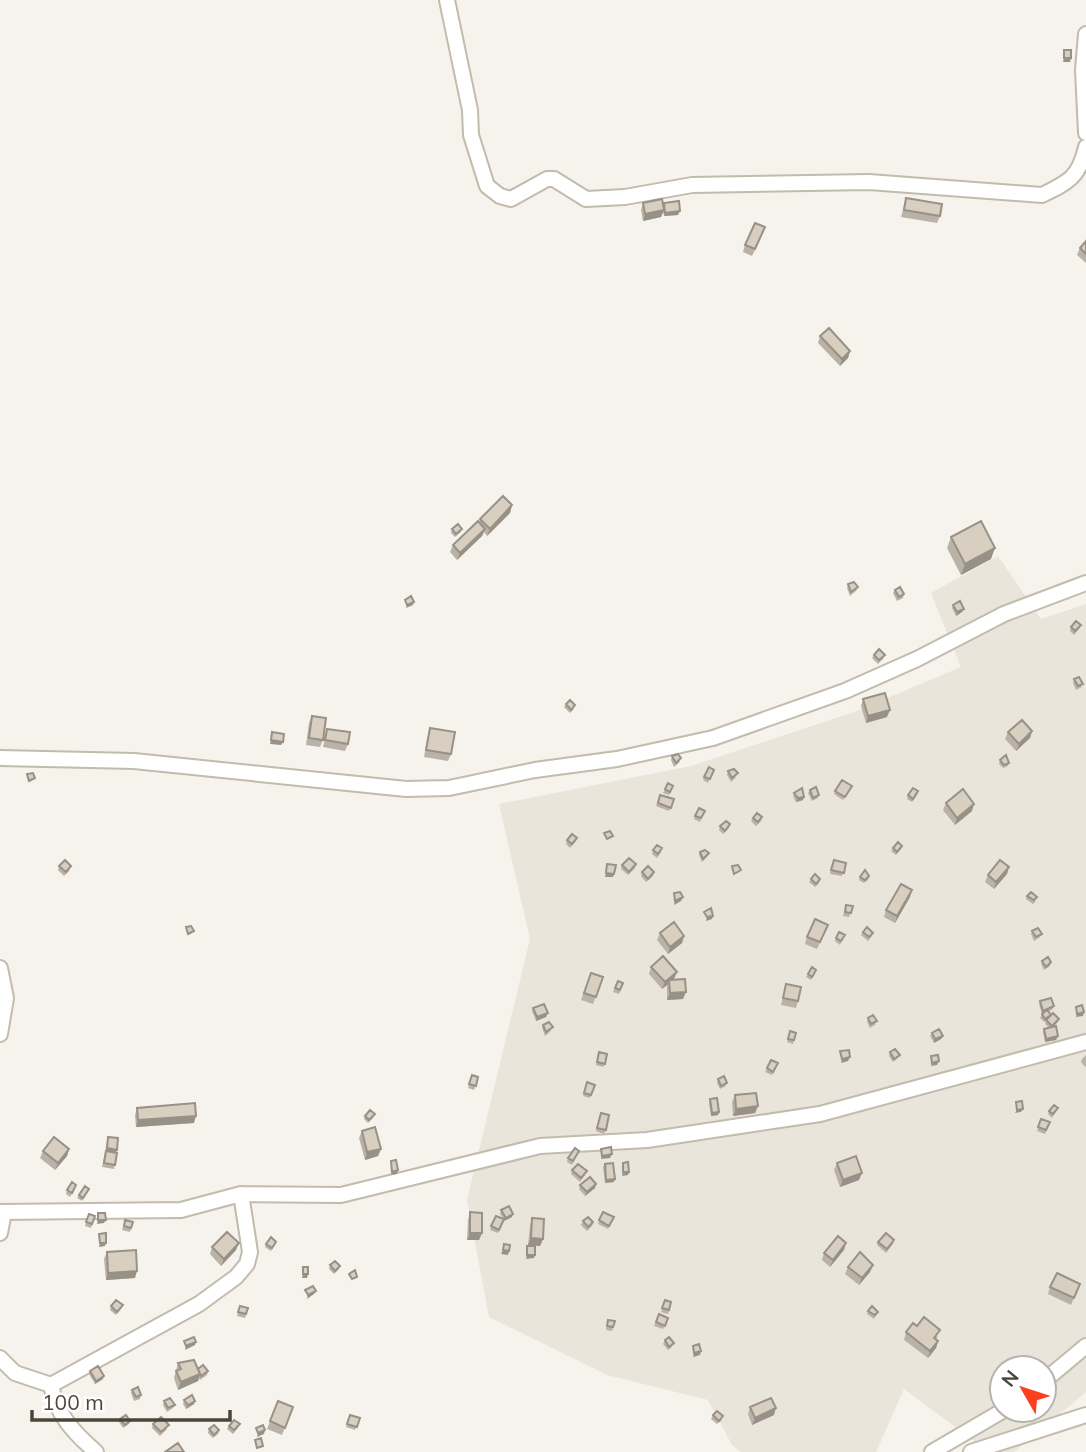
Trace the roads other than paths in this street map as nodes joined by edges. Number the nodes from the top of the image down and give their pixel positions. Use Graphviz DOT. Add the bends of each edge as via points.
graph roads {
  1 [pos="447,0"];
  2 [pos="1086,34"];
  3 [pos="1086,133"];
  4 [pos="1086,147"];
  5 [pos="1086,583"];
  6 [pos="0,758"];
  7 [pos="0,968"];
  8 [pos="0,1034"];
  9 [pos="1086,1042"];
  10 [pos="241,1194"];
  11 [pos="2,1212"];
  12 [pos="0,1233"];
  13 [pos="1086,1346"];
  14 [pos="0,1359"];
  15 [pos="1058,1369"];
  16 [pos="51,1385"];
  17 [pos="1086,1415"];
  18 [pos="988,1419"];
  19 [pos="96,1452"];
  20 [pos="932,1452"];
  21 [pos="971,1452"];
  1 -- 4 [label="street" via="471,135 487,186 511,199 547,179 586,199 692,185 869,182 1042,195 1067,183 1081,168"];
  2 -- 3 [label="street"];
  5 -- 6 [label="street" via="1004,614 845,691 713,738 449,788 406,789 134,761"];
  7 -- 8 [label="street" via="6,998"];
  9 -- 10 [label="street" via="820,1114 672,1137 540,1146 341,1195"];
  10 -- 11 [label="street" via="181,1210"];
  10 -- 16 [label="street" via="250,1252 236,1277 199,1304"];
  11 -- 12 [label="street"];
  13 -- 15 [label="street"];
  14 -- 16 [label="street" via="15,1373"];
  16 -- 19 [label="street" via="55,1405 72,1430"];
  17 -- 21 [label="street"];
  18 -- 20 [label="street"];
}
